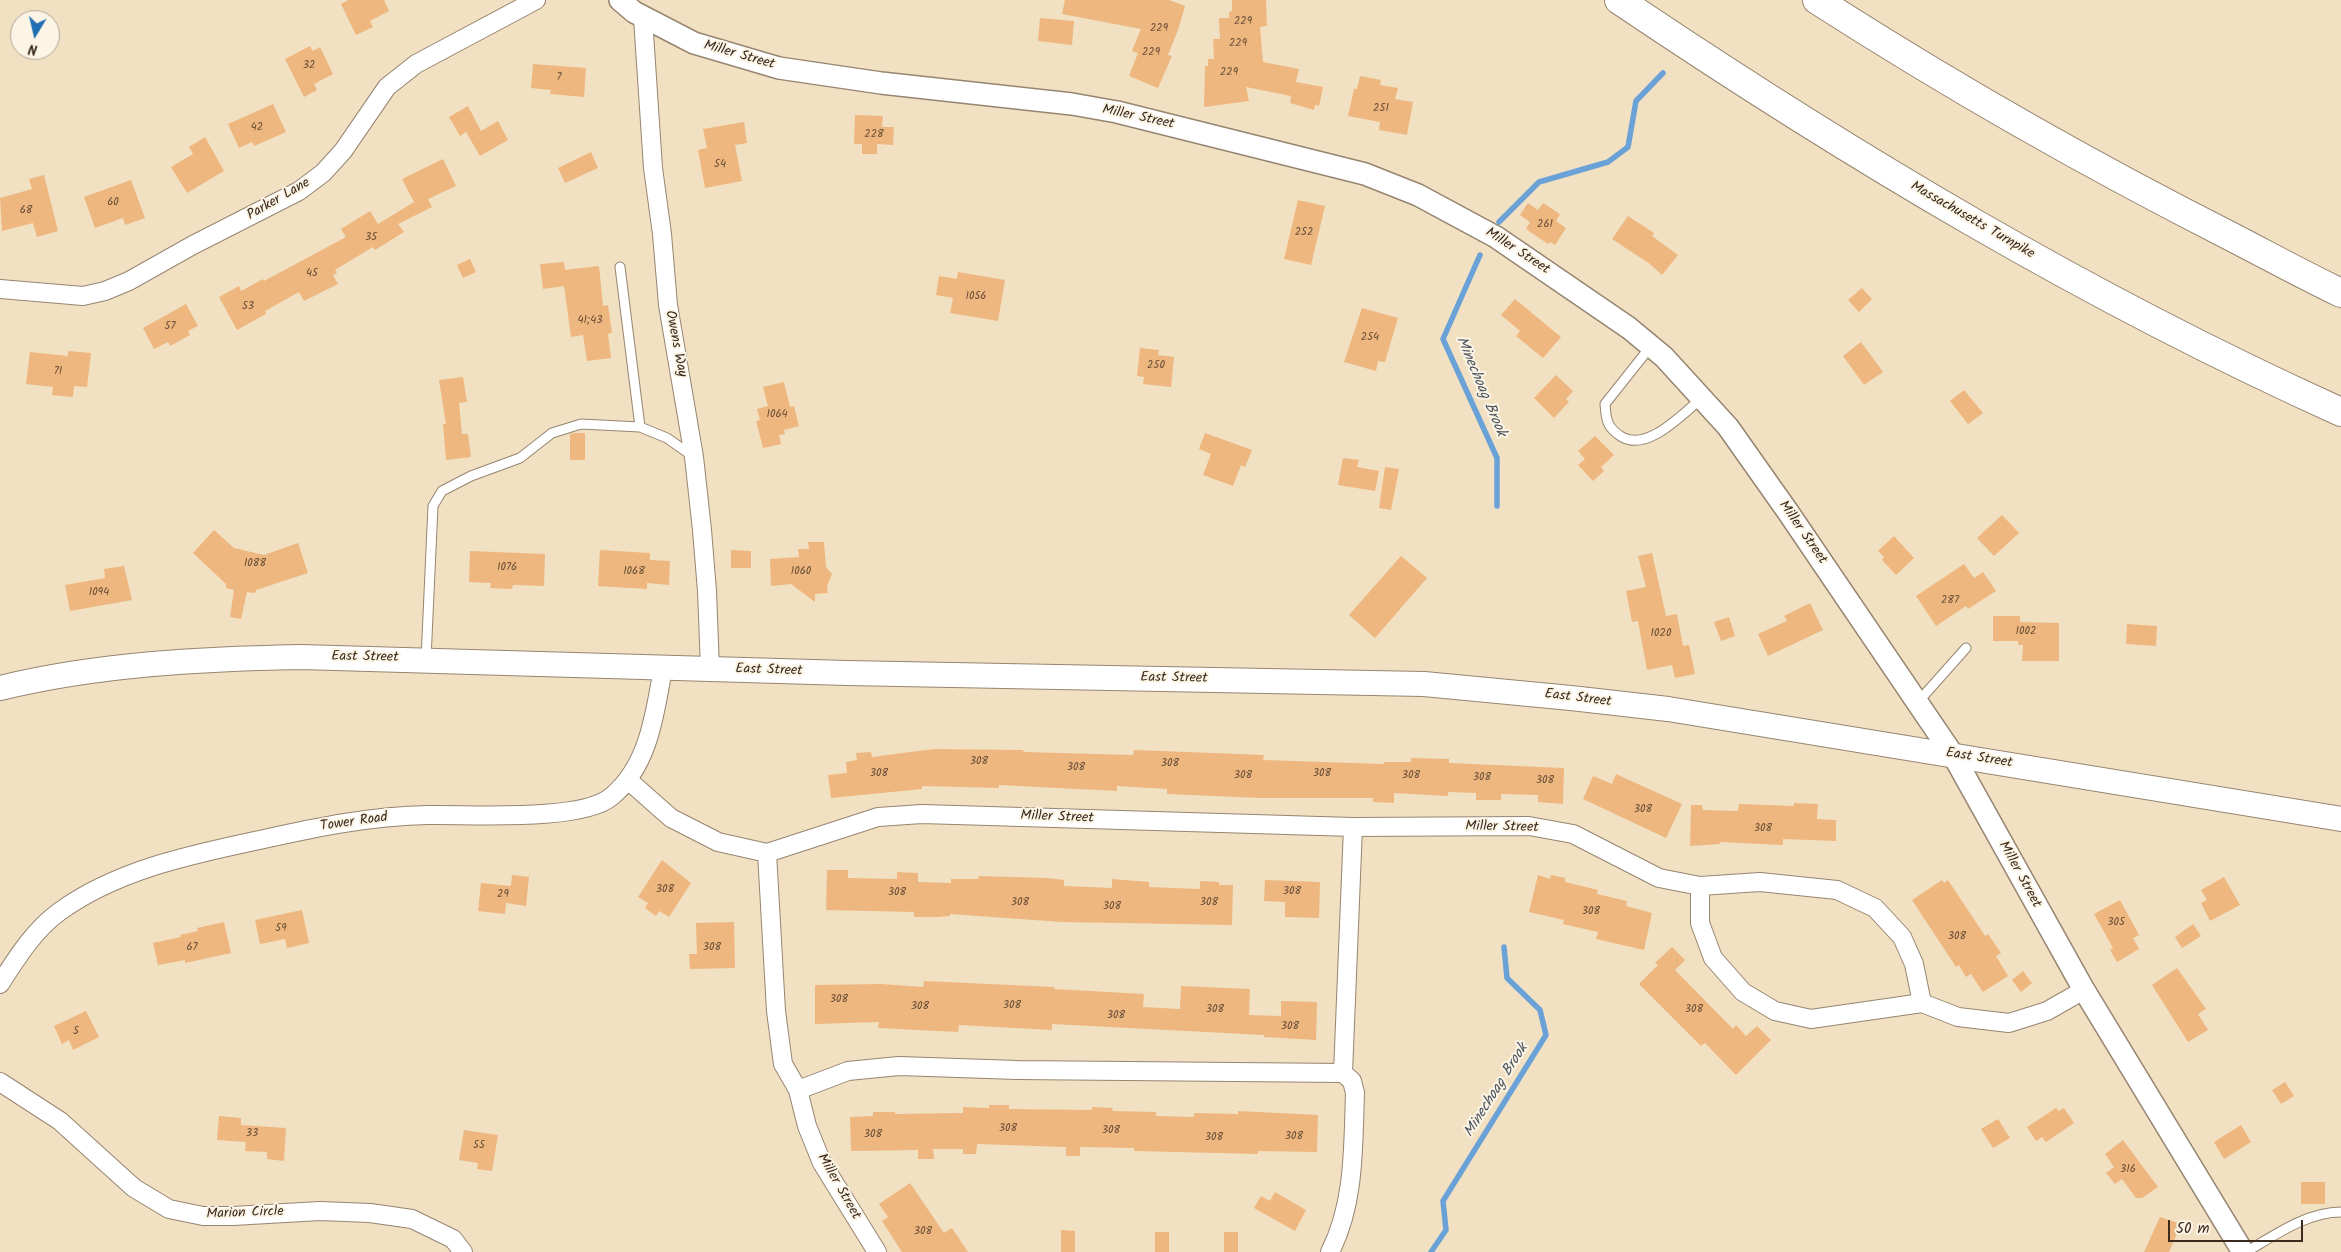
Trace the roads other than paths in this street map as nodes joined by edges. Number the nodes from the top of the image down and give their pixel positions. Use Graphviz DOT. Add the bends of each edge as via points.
graph roads {
  1 [pos="536,0"];
  2 [pos="620,0"];
  3 [pos="1619,0"];
  4 [pos="1817,0"];
  5 [pos="643,18"];
  6 [pos="620,267"];
  7 [pos="0,289"];
  8 [pos="2341,293"];
  9 [pos="1651,346"];
  10 [pos="1702,398"];
  11 [pos="2341,412"];
  12 [pos="640,427"];
  13 [pos="694,457"];
  14 [pos="1966,648"];
  15 [pos="426,659"];
  16 [pos="663,668"];
  17 [pos="710,669"];
  18 [pos="0,688"];
  19 [pos="1918,702"];
  20 [pos="1954,755"];
  21 [pos="628,780"];
  22 [pos="2341,819"];
  23 [pos="1353,827"];
  24 [pos="768,853"];
  25 [pos="1700,886"];
  26 [pos="5,973"];
  27 [pos="0,984"];
  28 [pos="2084,990"];
  29 [pos="1922,1003"];
  30 [pos="1343,1072"];
  31 [pos="0,1082"];
  32 [pos="798,1090"];
  33 [pos="2341,1212"];
  34 [pos="463,1252"];
  35 [pos="877,1252"];
  36 [pos="1330,1252"];
  37 [pos="2244,1252"];
  1 -- 7 [label="street, Parker Lane" via="416,64 386,87 343,151 323,173 299,191 105,291 83,296"];
  2 -- 5 [label="street, Miller Street"];
  3 -- 11 [label="highway, Massachusetts Turnpike" via="1788,111 2027,253 2221,355"];
  4 -- 8 [label="highway" via="1901,54 2072,153"];
  5 -- 9 [label="street, Miller Street" via="694,43 779,68 1117,112 1365,174 1418,195 1496,237 1630,328"];
  5 -- 13 [label="street, Owens Way" via="653,168 668,305"];
  6 -- 12 [label="lane"];
  9 -- 10 [label="street, Miller Street"];
  9 -- 10 [label="lane" via="1605,404 1611,430 1626,439 1638,441 1651,437"];
  10 -- 19 [label="street, Miller Street" via="1728,427"];
  12 -- 13 [label="lane" via="668,438"];
  12 -- 15 [label="lane" via="582,424 552,433 520,458 471,476 442,492 433,506"];
  13 -- 17 [label="street, Owens Way" via="707,591"];
  14 -- 19 [label="lane"];
  15 -- 16 [label="main road, East Street"];
  15 -- 18 [label="main road, East Street" via="212,659 102,668"];
  16 -- 17 [label="main road, East Street"];
  16 -- 21 [label="street, Tower Road" via="650,733"];
  17 -- 20 [label="main road, East Street" via="1424,684 1668,709"];
  19 -- 20 [label="street, Miller Street"];
  20 -- 22 [label="main road, East Street"];
  20 -- 28 [label="street, Miller Street"];
  21 -- 24 [label="street" via="671,818 718,842"];
  21 -- 26 [label="street, Tower Road" via="611,797 595,806 546,814 425,815 346,821 230,846 132,873 91,891 57,913"];
  23 -- 24 [label="street, Miller Street" via="913,815 878,817"];
  23 -- 25 [label="street, Miller Street" via="1529,826 1573,834 1658,878"];
  23 -- 30 [label="street"];
  24 -- 32 [label="street, Miller Street" via="776,1011 783,1064"];
  25 -- 29 [label="street, Miller Street" via="1760,882 1837,890 1875,908 1902,937 1914,964"];
  25 -- 29 [label="street" via="1700,923 1713,958 1743,992 1775,1011 1811,1019"];
  26 -- 27 [label="street, Tower Road"];
  28 -- 29 [label="street" via="2047,1011 2009,1024 1958,1017"];
  28 -- 37 [label="street, Miller Street"];
  30 -- 32 [label="street" via="899,1066 848,1072"];
  30 -- 36 [label="street" via="1352,1081 1355,1093 1351,1182 1347,1205"];
  31 -- 34 [label="street, Marion Circle" via="60,1121 134,1188 169,1210 202,1216 320,1210 370,1213 412,1219 453,1239"];
  32 -- 35 [label="street, Miller Street" via="807,1126 822,1163"];
  33 -- 37 [label="lane" via="2324,1212"];
}
